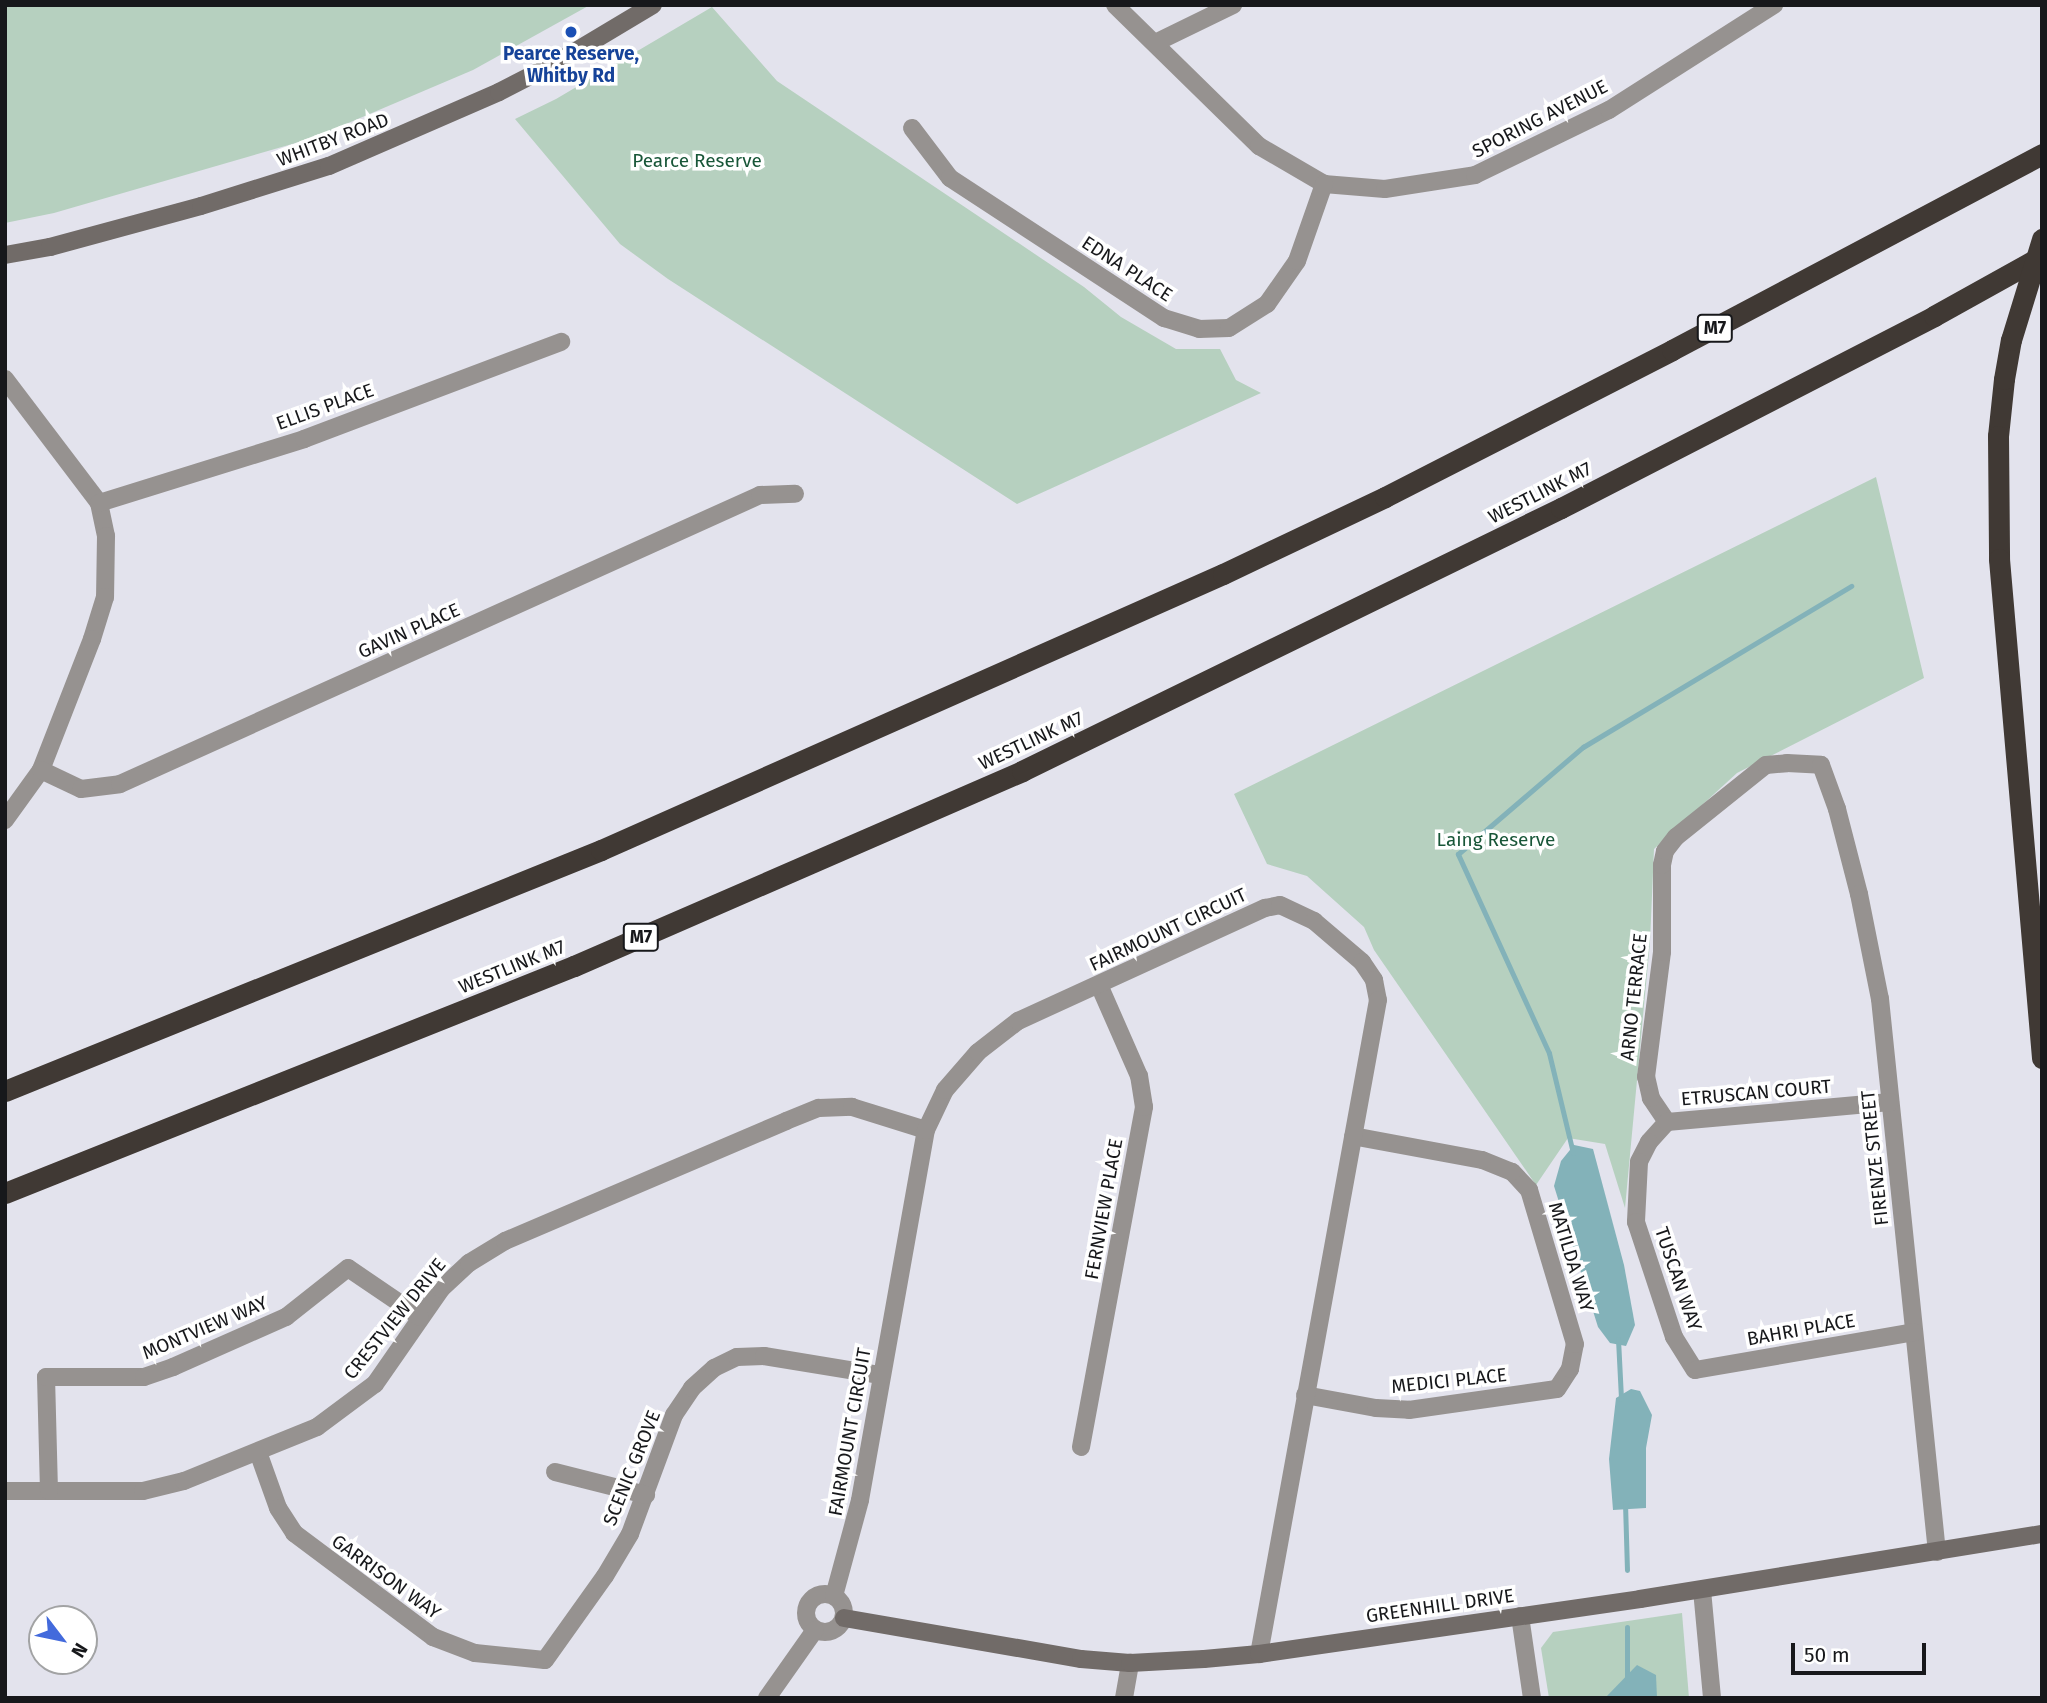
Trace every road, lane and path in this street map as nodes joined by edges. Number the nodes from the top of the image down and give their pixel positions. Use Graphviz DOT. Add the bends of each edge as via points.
graph roads {
  1 [pos="653,5"];
  2 [pos="1115,5"];
  3 [pos="1233,5"];
  4 [pos="1774,5"];
  5 [pos="1155,43"];
  6 [pos="912,128"];
  7 [pos="2042,154"];
  8 [pos="1324,184"];
  9 [pos="2042,239"];
  10 [pos="5,255"];
  11 [pos="2042,256"];
  12 [pos="561,342"];
  13 [pos="5,379"];
  14 [pos="794,494"];
  15 [pos="99,503"];
  16 [pos="1821,765"];
  17 [pos="41,770"];
  18 [pos="5,820"];
  19 [pos="1098,985"];
  20 [pos="2042,1058"];
  21 [pos="5,1091"];
  22 [pos="1890,1102"];
  23 [pos="1667,1122"];
  24 [pos="926,1130"];
  25 [pos="1353,1136"];
  26 [pos="5,1193"];
  27 [pos="420,1317"];
  28 [pos="1914,1332"];
  29 [pos="1695,1370"];
  30 [pos="880,1375"];
  31 [pos="1557,1389"];
  32 [pos="1305,1395"];
  33 [pos="1081,1447"];
  34 [pos="258,1452"];
  35 [pos="555,1472"];
  36 [pos="49,1490"];
  37 [pos="5,1491"];
  38 [pos="646,1495"];
  39 [pos="2042,1534"];
  40 [pos="1937,1552"];
  41 [pos="1702,1590"];
  42 [pos="834,1596"];
  43 [pos="1520,1616"];
  44 [pos="844,1618"];
  45 [pos="816,1630"];
  46 [pos="1259,1654"];
  47 [pos="545,1660"];
  48 [pos="1130,1663"];
  49 [pos="767,1698"];
  50 [pos="1124,1698"];
  51 [pos="1532,1698"];
  52 [pos="1712,1698"];
  1 -- 10 [label="street, WHITBY ROAD" via="499,92 329,166 176,213"];
  2 -- 5 [label="street, SPORING AVENUE"];
  3 -- 5 [label="street"];
  4 -- 8 [label="street, SPORING AVENUE" via="1609,110 1475,175 1385,189"];
  5 -- 8 [label="street, SPORING AVENUE" via="1259,146"];
  6 -- 8 [label="street, EDNA PLACE" via="950,178 1164,318 1199,329 1229,328 1267,304 1297,261"];
  7 -- 21 [label="highway, M7" via="1696,338 1223,574 601,850"];
  9 -- 20 [label="highway, bridge" via="2011,340 1998,436 1999,559"];
  11 -- 26 [label="highway, WESTLINK M7 / M7" via="1922,323 1426,576 1022,771 574,967"];
  12 -- 15 [label="street, ELLIS PLACE" via="304,439"];
  13 -- 15 [label="street"];
  14 -- 17 [label="street, GAVIN PLACE" via="760,495 120,784 81,789"];
  15 -- 17 [label="street" via="106,536 105,597"];
  16 -- 22 [label="street, FIRENZE STREET" via="1859,894 1880,999"];
  16 -- 23 [label="street, ARNO TERRACE" via="1766,765 1676,837 1665,851 1662,952 1646,1077 1651,1098"];
  17 -- 18 [label="street"];
  19 -- 24 [label="street, FAIRMOUNT CIRCUIT" via="1018,1021 978,1052 945,1090"];
  19 -- 25 [label="street, FAIRMOUNT CIRCUIT" via="1265,908 1280,905 1303,914 1362,962 1374,980 1378,1000"];
  19 -- 33 [label="street, FERNVIEW PLACE" via="1139,1076 1144,1107"];
  22 -- 23 [label="street, ETRUSCAN COURT"];
  22 -- 28 [label="street, FIRENZE STREET"];
  23 -- 29 [label="street, TUSCAN WAY" via="1639,1162 1636,1222 1674,1337"];
  24 -- 27 [label="street, CRESTVIEW DRIVE" via="852,1107 819,1108 505,1241 469,1262"];
  24 -- 30 [label="street, FAIRMOUNT CIRCUIT"];
  25 -- 31 [label="street, MATILDA WAY" via="1482,1160 1512,1172 1529,1190 1575,1344 1570,1369"];
  25 -- 32 [label="street, FAIRMOUNT CIRCUIT"];
  27 -- 34 [label="street, CRESTVIEW DRIVE" via="375,1384 317,1427"];
  27 -- 36 [label="street, MONTVIEW WAY" via="348,1268 286,1317 173,1367 144,1377 46,1377"];
  28 -- 29 [label="street, BAHRI PLACE"];
  28 -- 40 [label="street, FIRENZE STREET"];
  30 -- 38 [label="street, SCENIC GROVE" via="764,1356 737,1357 714,1368 692,1388 674,1415"];
  30 -- 42 [label="street, FAIRMOUNT CIRCUIT" via="860,1500"];
  31 -- 32 [label="street, MEDICI PLACE" via="1409,1410"];
  32 -- 46 [label="street, FAIRMOUNT CIRCUIT"];
  34 -- 36 [label="street, CRESTVIEW DRIVE" via="184,1481 143,1491"];
  34 -- 47 [label="street, GARRISON WAY" via="278,1508 294,1534 433,1637 475,1653"];
  35 -- 38 [label="street"];
  36 -- 37 [label="street, CRESTVIEW DRIVE"];
  38 -- 47 [label="street, SCENIC GROVE" via="605,1576"];
  39 -- 40 [label="street, GREENHILL DRIVE"];
  40 -- 41 [label="street, GREENHILL DRIVE"];
  41 -- 43 [label="street, GREENHILL DRIVE"];
  41 -- 52 [label="street"];
  42 -- 44 [label="street" via="843,1605"];
  42 -- 45 [label="street" via="815,1597 807,1607 807,1620"];
  43 -- 46 [label="street, GREENHILL DRIVE"];
  43 -- 51 [label="street"];
  44 -- 45 [label="street" via="832,1631"];
  44 -- 48 [label="street, GREENHILL DRIVE" via="1055,1656"];
  45 -- 49 [label="street"];
  46 -- 48 [label="street, GREENHILL DRIVE"];
  48 -- 50 [label="street"];
}
